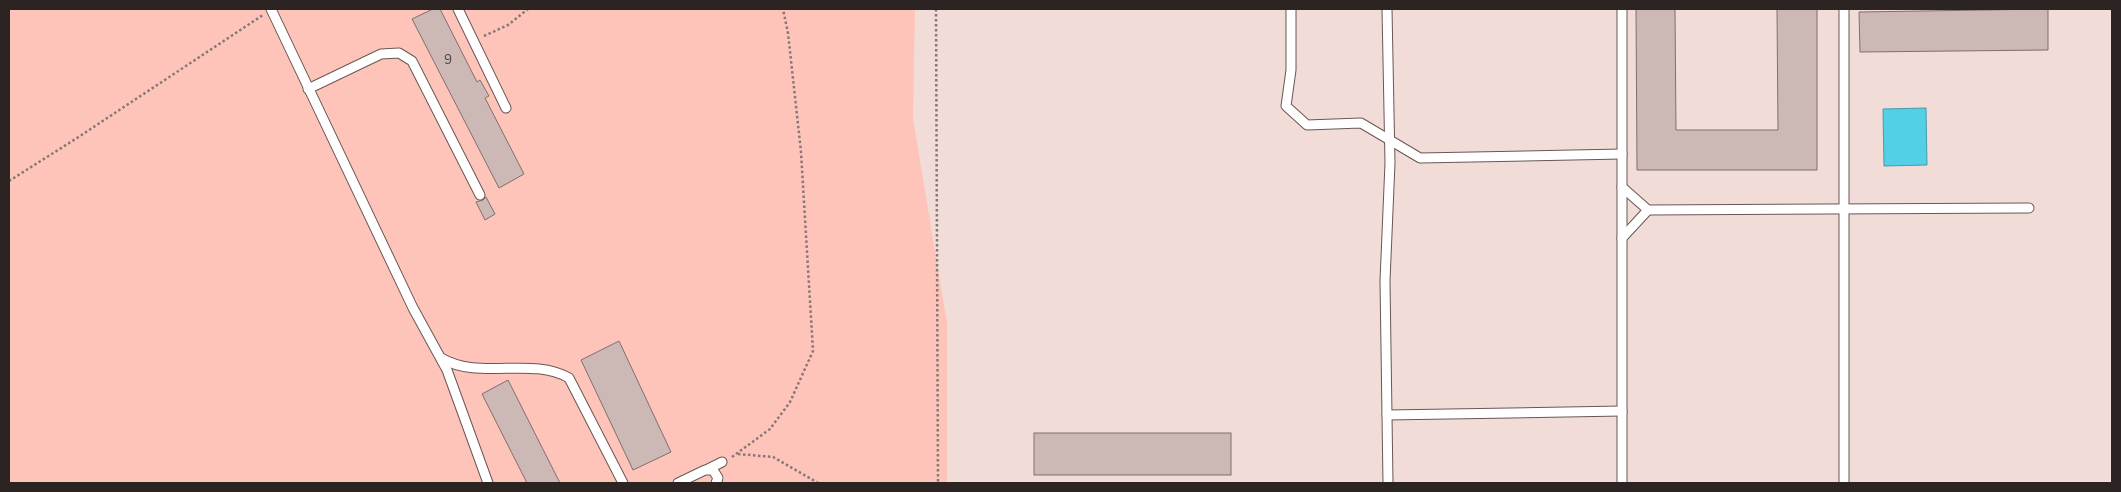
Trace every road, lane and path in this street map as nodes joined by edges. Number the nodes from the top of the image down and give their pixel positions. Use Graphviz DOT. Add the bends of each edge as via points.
graph roads {
  1 [pos="271,9"];
  2 [pos="458,9"];
  3 [pos="528,9"];
  4 [pos="783,9"];
  5 [pos="936,9"];
  6 [pos="1291,9"];
  7 [pos="1387,9"];
  8 [pos="1622,9"];
  9 [pos="1844,9"];
  10 [pos="474,41"];
  11 [pos="308,89"];
  12 [pos="506,108"];
  13 [pos="1390,142"];
  14 [pos="1622,154"];
  15 [pos="9,181"];
  16 [pos="1622,187"];
  17 [pos="480,195"];
  18 [pos="2029,208"];
  19 [pos="1844,209"];
  20 [pos="1648,210"];
  21 [pos="1622,238"];
  22 [pos="441,358"];
  23 [pos="1622,411"];
  24 [pos="1387,415"];
  25 [pos="737,454"];
  26 [pos="722,462"];
  27 [pos="705,470"];
  28 [pos="488,483"];
  29 [pos="623,483"];
  30 [pos="678,483"];
  31 [pos="716,483"];
  32 [pos="818,483"];
  33 [pos="938,483"];
  34 [pos="1388,483"];
  35 [pos="1622,483"];
  36 [pos="1844,483"];
  1 -- 11 [label="lane"];
  1 -- 15 [label="path"];
  2 -- 10 [label="lane"];
  3 -- 10 [label="path" via="508,25"];
  4 -- 25 [label="path" via="801,152 813,351 790,402 770,429"];
  5 -- 33 [label="path"];
  6 -- 13 [label="lane" via="1291,70 1286,106 1307,125 1361,123"];
  7 -- 13 [label="lane"];
  8 -- 14 [label="lane"];
  9 -- 19 [label="lane"];
  10 -- 12 [label="lane"];
  11 -- 17 [label="lane" via="381,54 399,53 412,61"];
  11 -- 22 [label="lane" via="413,308"];
  13 -- 14 [label="lane" via="1420,158"];
  13 -- 24 [label="lane" via="1385,281"];
  14 -- 16 [label="lane"];
  16 -- 20 [label="lane"];
  16 -- 21 [label="lane"];
  18 -- 19 [label="lane"];
  19 -- 20 [label="lane"];
  19 -- 36 [label="lane"];
  20 -- 21 [label="lane"];
  21 -- 23 [label="lane"];
  22 -- 28 [label="lane"];
  22 -- 29 [label="lane" via="454,366 468,369 542,371 568,378"];
  23 -- 24 [label="lane"];
  23 -- 35 [label="lane"];
  24 -- 34 [label="lane"];
  25 -- 26 [label="path"];
  25 -- 32 [label="path" via="773,457"];
  26 -- 27 [label="lane"];
  27 -- 30 [label="lane"];
  27 -- 31 [label="lane" via="716,472"];
}
